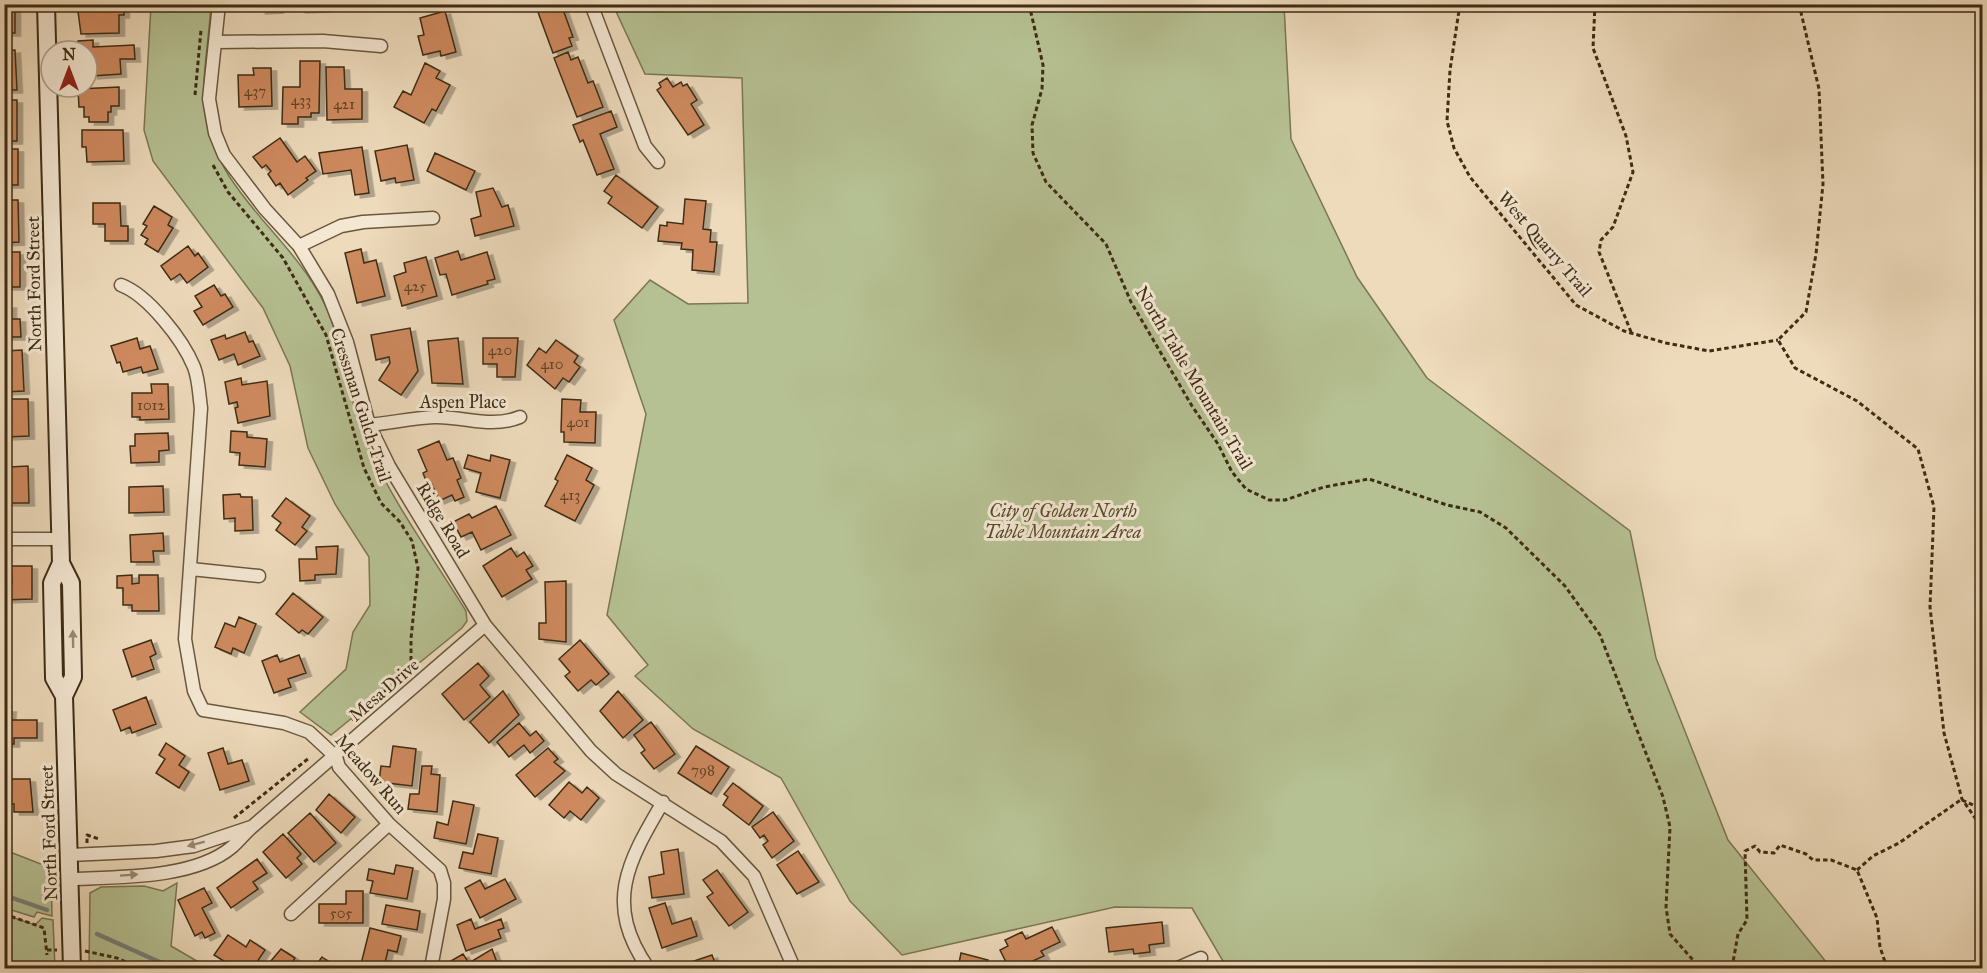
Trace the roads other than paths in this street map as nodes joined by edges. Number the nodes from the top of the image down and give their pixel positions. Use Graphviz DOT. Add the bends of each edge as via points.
graph roads {
  1 [pos="46,4"];
  2 [pos="219,4"];
  3 [pos="591,4"];
  4 [pos="215,42"];
  5 [pos="381,46"];
  6 [pos="658,162"];
  7 [pos="433,218"];
  8 [pos="299,246"];
  9 [pos="121,285"];
  10 [pos="520,417"];
  11 [pos="369,425"];
  12 [pos="4,539"];
  13 [pos="60,539"];
  14 [pos="191,568"];
  15 [pos="259,576"];
  16 [pos="485,626"];
  17 [pos="336,757"];
  18 [pos="663,802"];
  19 [pos="389,824"];
  20 [pos="252,827"];
  21 [pos="70,855"];
  22 [pos="71,879"];
  23 [pos="291,914"];
  24 [pos="1201,958"];
  25 [pos="72,969"];
  26 [pos="431,969"];
  27 [pos="648,969"];
  28 [pos="794,969"];
  29 [pos="1178,969"];
  1 -- 13 [label="street, North Ford Street"];
  2 -- 4 [label="street, Ridge Road"];
  3 -- 6 [label="street" via="645,146"];
  4 -- 5 [label="street" via="323,41"];
  4 -- 8 [label="street, Ridge Road" via="209,99 215,133 224,155"];
  7 -- 8 [label="street" via="341,226"];
  8 -- 11 [label="street, Ridge Road" via="328,294 347,342"];
  9 -- 14 [label="street, Meadow Run" via="136,291 153,306 194,366 201,408"];
  10 -- 11 [label="street, Aspen Place" via="505,423 434,417"];
  11 -- 16 [label="street, Ridge Road" via="389,466"];
  12 -- 13 [label="street"];
  13 -- 21 [label="street, North Ford Street" via="61,563 71,583 73,677 64,696"];
  14 -- 15 [label="street"];
  14 -- 17 [label="street, Meadow Run" via="185,639 194,691 203,710 284,723 309,732"];
  16 -- 17 [label="street, Mesa Drive"];
  16 -- 18 [label="street, Ridge Road" via="591,751 616,774"];
  17 -- 19 [label="street, Meadow Run" via="339,767"];
  17 -- 20 [label="street, Mesa Drive"];
  18 -- 27 [label="street" via="627,872 623,900 626,927"];
  18 -- 28 [label="street, Ridge Road" via="721,841 754,876"];
  19 -- 23 [label="street"];
  19 -- 26 [label="street, Meadow Run" via="440,870 444,883"];
  20 -- 21 [label="street, Mesa Drive, one-way" via="194,846"];
  22 -- 20 [label="street, Mesa Drive, one-way" via="168,872 200,864 231,848"];
  21 -- 22 [label="street, North Ford Street"];
  22 -- 25 [label="street, North Ford Street"];
  24 -- 29 [label="street"];
}
